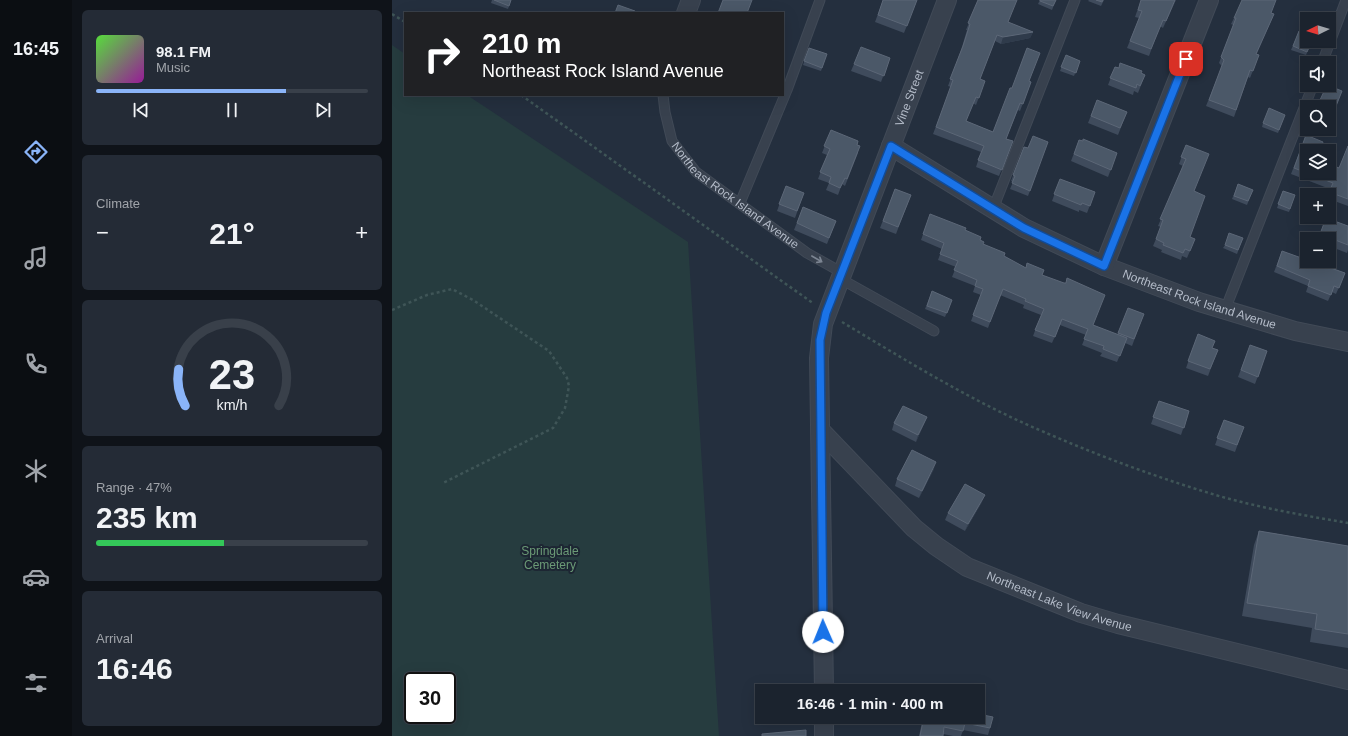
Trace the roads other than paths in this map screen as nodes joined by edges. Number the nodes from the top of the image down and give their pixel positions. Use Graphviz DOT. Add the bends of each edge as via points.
graph roads {
  1 [pos="691,0"];
  2 [pos="820,0"];
  3 [pos="947,0"];
  4 [pos="1075,0"];
  5 [pos="1210,0"];
  6 [pos="1346,0"];
  7 [pos="686,12"];
  8 [pos="1325,56"];
  9 [pos="1310,92"];
  10 [pos="663,96"];
  11 [pos="891,146"];
  12 [pos="740,203"];
  13 [pos="993,209"];
  14 [pos="1104,266"];
  15 [pos="840,276"];
  16 [pos="1225,310"];
  17 [pos="934,331"];
  18 [pos="1348,342"];
  19 [pos="821,430"];
  20 [pos="1348,680"];
  21 [pos="824,684"];
  22 [pos="824,724"];
  23 [pos="824,736"];
  1 -- 7 [label="street"];
  2 -- 12 [label="lane" via="784,97"];
  3 -- 11 [label="street, Vine Street"];
  4 -- 13 [label="lane"];
  5 -- 14 [label="street"];
  6 -- 8 [label="lane"];
  9 -- 16 [label="lane"];
  10 -- 12 [label="lane, Northeast Rock Island Avenue" via="672,141 696,172"];
  11 -- 13 [label="street, Northeast Rock Island Avenue"];
  11 -- 15 [label="street, Vine Street"];
  12 -- 15 [label="lane, Northeast Rock Island Avenue, one-way"];
  13 -- 14 [label="street, Northeast Rock Island Avenue" via="1024,228"];
  14 -- 16 [label="street, Northeast Rock Island Avenue"];
  15 -- 17 [label="lane, Northeast Rock Island Avenue"];
  15 -- 19 [label="street, Vine Street" via="826,313 820,340"];
  16 -- 18 [label="street, Northeast Rock Island Avenue" via="1295,331"];
  19 -- 20 [label="street, Northeast Lake View Avenue" via="914,528 967,567 1081,613 1118,624"];
  19 -- 21 [label="street, Vine Street"];
  22 -- 23 [label="street"];
}
